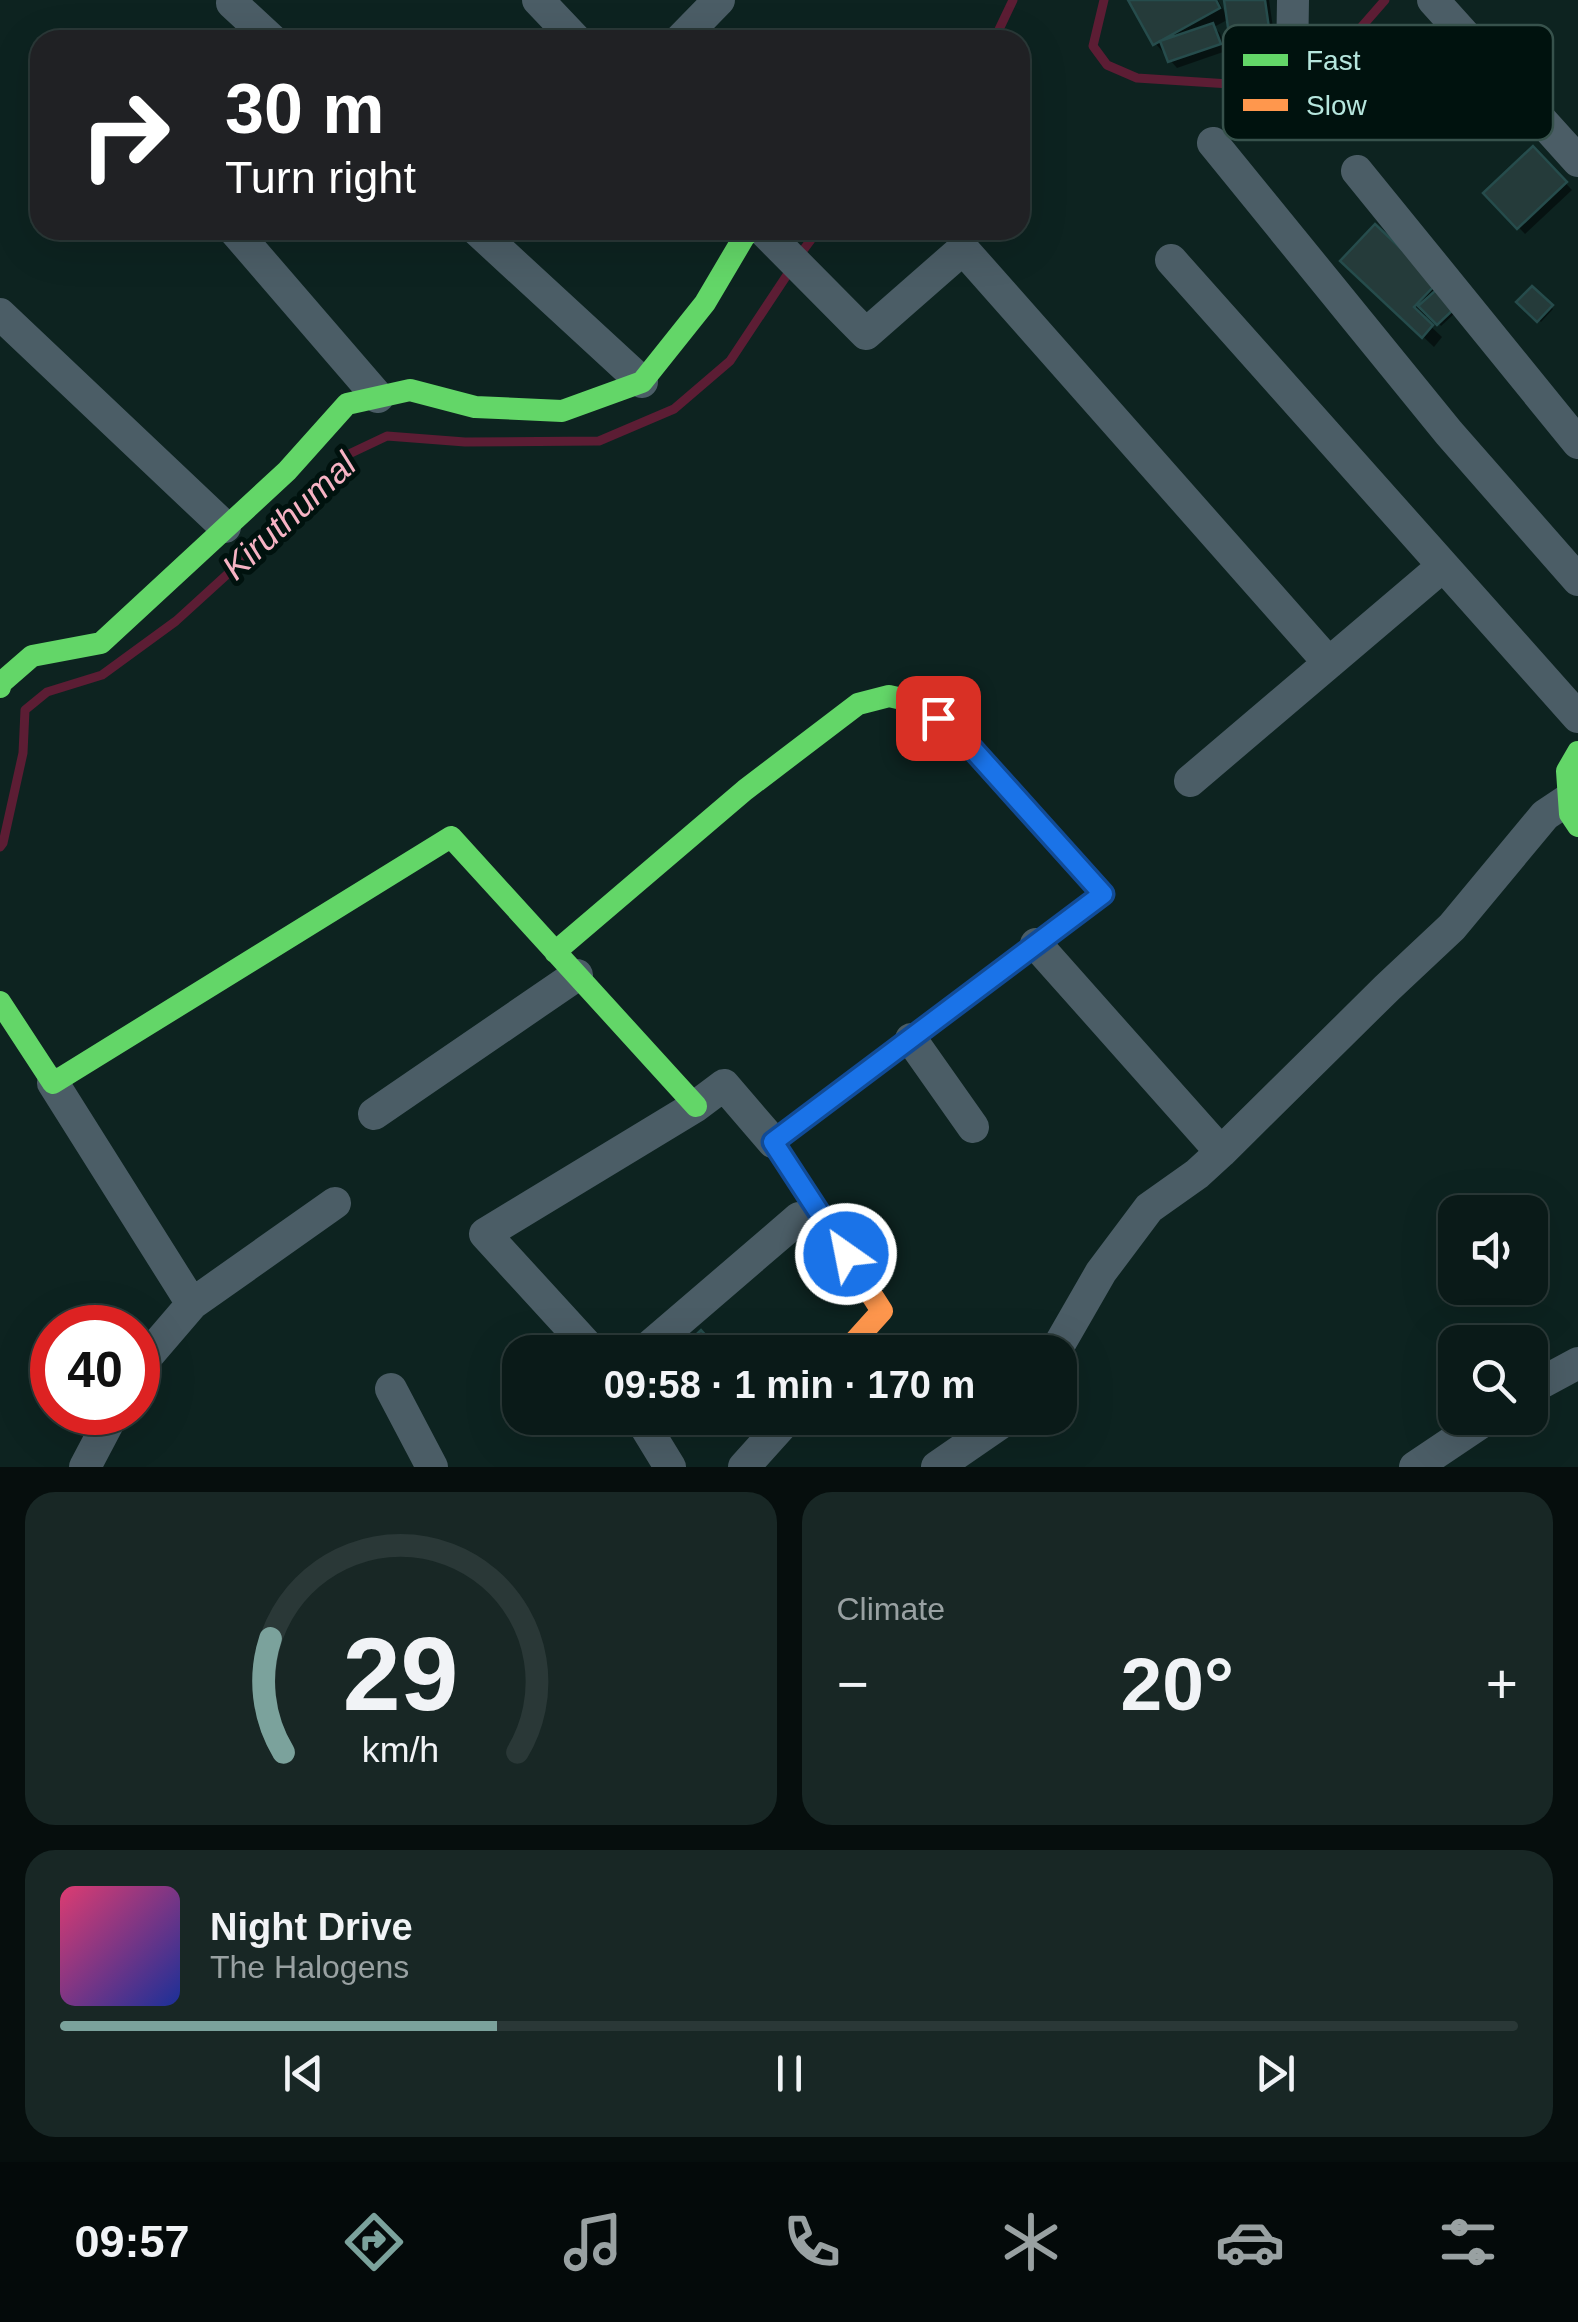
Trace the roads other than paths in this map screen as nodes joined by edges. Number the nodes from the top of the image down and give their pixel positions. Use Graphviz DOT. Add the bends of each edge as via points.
graph roads {
  1 [pos="538,0"];
  2 [pos="719,0"];
  3 [pos="1293,0"];
  4 [pos="1433,0"];
  5 [pos="232,1"];
  6 [pos="1293,25"];
  7 [pos="1456,25"];
  8 [pos="260,30"];
  9 [pos="566,30"];
  10 [pos="690,30"];
  11 [pos="1553,133"];
  12 [pos="1213,144"];
  13 [pos="1578,161"];
  14 [pos="1357,171"];
  15 [pos="243,240"];
  16 [pos="488,240"];
  17 [pos="742,240"];
  18 [pos="773,240"];
  19 [pos="1171,260"];
  20 [pos="0,314"];
  21 [pos="642,382"];
  22 [pos="378,397"];
  23 [pos="1578,443"];
  24 [pos="225,527"];
  25 [pos="1443,566"];
  26 [pos="1578,580"];
  27 [pos="1329,663"];
  28 [pos="0,687"];
  29 [pos="1578,717"];
  30 [pos="1578,752"];
  31 [pos="1190,781"];
  32 [pos="1574,813"];
  33 [pos="1036,944"];
  34 [pos="566,964"];
  35 [pos="0,1002"];
  36 [pos="911,1038"];
  37 [pos="52,1082"];
  38 [pos="696,1106"];
  39 [pos="374,1114"];
  40 [pos="973,1126"];
  41 [pos="773,1142"];
  42 [pos="1221,1152"];
  43 [pos="334,1203"];
  44 [pos="799,1218"];
  45 [pos="192,1304"];
  46 [pos="577,1335"];
  47 [pos="663,1335"];
  48 [pos="860,1335"];
  49 [pos="1065,1335"];
  50 [pos="160,1341"];
  51 [pos="1578,1363"];
  52 [pos="1548,1379"];
  53 [pos="390,1389"];
  54 [pos="102,1435"];
  55 [pos="650,1435"];
  56 [pos="773,1435"];
  57 [pos="983,1435"];
  58 [pos="1463,1435"];
  59 [pos="85,1467"];
  60 [pos="432,1467"];
  61 [pos="670,1467"];
  62 [pos="744,1467"];
  63 [pos="937,1467"];
  64 [pos="1415,1467"];
  1 -- 9 [label="street"];
  2 -- 10 [label="street"];
  3 -- 6 [label="street"];
  4 -- 7 [label="street"];
  5 -- 8 [label="street"];
  11 -- 13 [label="street"];
  12 -- 26 [label="street" via="1449,434"];
  14 -- 23 [label="street"];
  15 -- 22 [label="street"];
  16 -- 21 [label="street"];
  17 -- 21 [label="street" via="705,302"];
  18 -- 27 [label="street" via="866,334 963,249"];
  19 -- 25 [label="street"];
  20 -- 24 [label="street"];
  21 -- 22 [label="street" via="562,411 475,407 410,390"];
  22 -- 24 [label="street" via="347,404"];
  24 -- 28 [label="street" via="101,643 32,656"];
  25 -- 27 [label="street"];
  25 -- 29 [label="street"];
  27 -- 31 [label="street"];
  30 -- 32 [label="street" via="1567,770"];
  32 -- 42 [label="street" via="1545,815 1452,926"];
  33 -- 34 [label="street" via="1103,894 960,735 915,702 889,696 858,704 745,790"];
  33 -- 36 [label="street"];
  33 -- 42 [label="street"];
  34 -- 37 [label="street" via="451,837"];
  34 -- 38 [label="street"];
  34 -- 39 [label="street"];
  35 -- 37 [label="street"];
  36 -- 40 [label="street"];
  36 -- 41 [label="street"];
  37 -- 45 [label="street"];
  38 -- 41 [label="street" via="724,1086"];
  38 -- 46 [label="street" via="485,1234"];
  41 -- 48 [label="street" via="882,1311"];
  42 -- 49 [label="street" via="1149,1208"];
  43 -- 45 [label="street"];
  44 -- 47 [label="street"];
  45 -- 50 [label="street"];
  51 -- 52 [label="street"];
  53 -- 60 [label="street"];
  54 -- 59 [label="street"];
  55 -- 61 [label="street"];
  56 -- 62 [label="street"];
  57 -- 63 [label="street"];
  58 -- 64 [label="street"];
}
